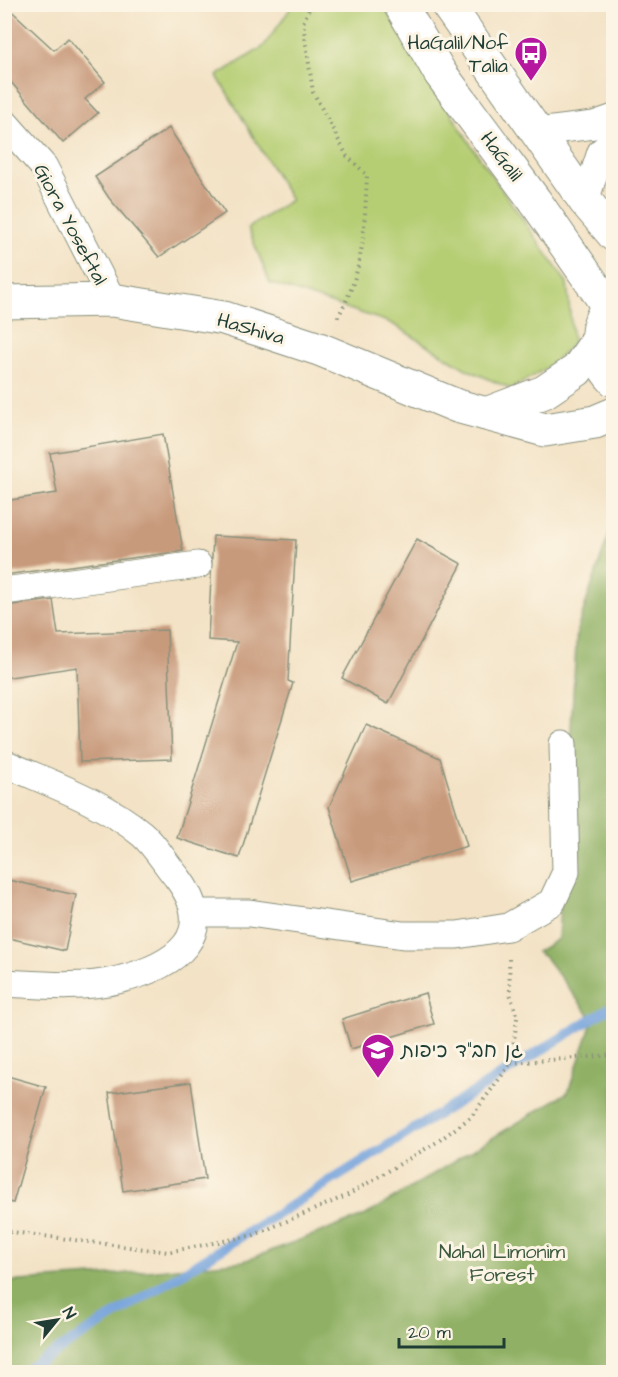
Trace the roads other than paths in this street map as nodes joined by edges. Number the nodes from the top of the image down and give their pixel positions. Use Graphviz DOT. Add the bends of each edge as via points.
graph roads {
  1 [pos="400,4"];
  2 [pos="447,4"];
  3 [pos="614,118"];
  4 [pos="4,122"];
  5 [pos="537,132"];
  6 [pos="614,142"];
  7 [pos="585,201"];
  8 [pos="614,235"];
  9 [pos="112,300"];
  10 [pos="4,302"];
  11 [pos="610,303"];
  12 [pos="597,341"];
  13 [pos="614,380"];
  14 [pos="486,414"];
  15 [pos="614,414"];
  16 [pos="198,565"];
  17 [pos="4,591"];
  18 [pos="563,744"];
  19 [pos="4,763"];
  20 [pos="195,913"];
  21 [pos="4,982"];
  1 -- 11 [label="street, HaGalil" via="440,72"];
  2 -- 5 [label="street"];
  3 -- 5 [label="street" via="594,125"];
  4 -- 9 [label="street, Giora Yoseftal" via="44,168"];
  5 -- 7 [label="street"];
  6 -- 7 [label="street" via="601,152"];
  7 -- 8 [label="street"];
  9 -- 10 [label="street, HaShiva"];
  9 -- 14 [label="street, HaShiva" via="224,318 319,348 457,406"];
  11 -- 12 [label="street"];
  12 -- 13 [label="street" via="600,358"];
  12 -- 14 [label="street" via="577,370 544,392"];
  14 -- 15 [label="street, HaShiva" via="545,430 595,422"];
  16 -- 17 [label="street"];
  18 -- 20 [label="street" via="566,872 552,902 508,927 457,935 403,935 260,914"];
  19 -- 20 [label="street" via="102,807 143,835 184,887"];
  20 -- 21 [label="street" via="196,928 183,948 157,967 117,981 51,986"];
}
